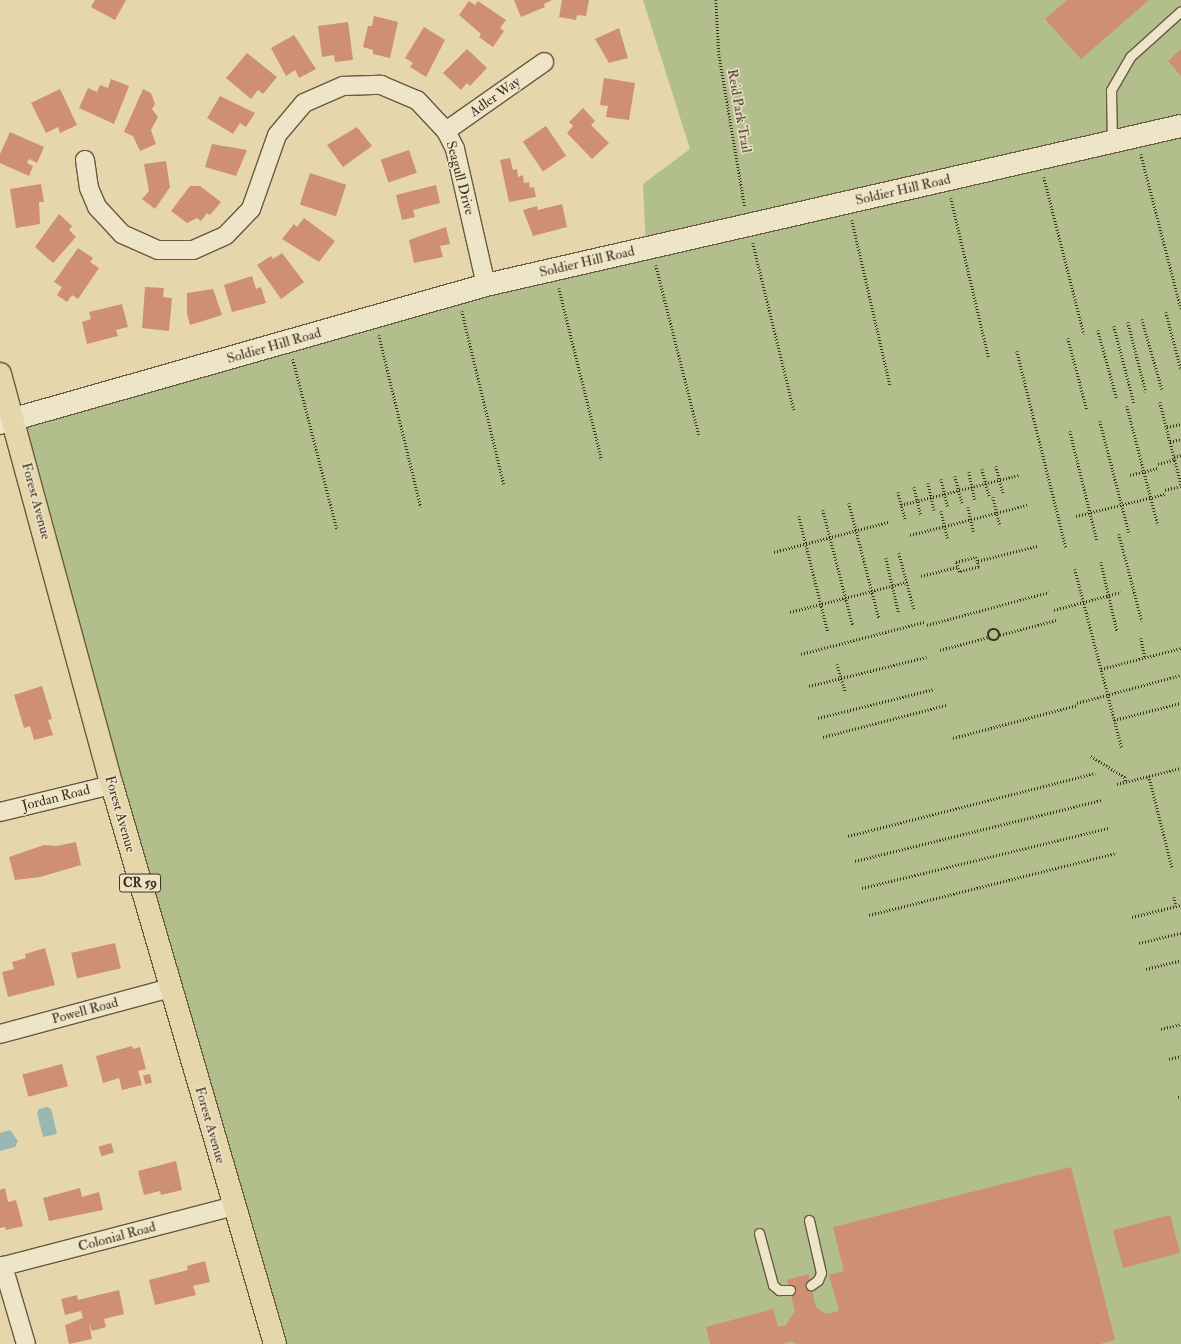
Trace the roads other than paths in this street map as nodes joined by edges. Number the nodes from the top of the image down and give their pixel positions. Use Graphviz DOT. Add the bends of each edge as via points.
graph roads {
  1 [pos="1181,11"];
  2 [pos="544,62"];
  3 [pos="1181,126"];
  4 [pos="446,131"];
  5 [pos="1112,142"];
  6 [pos="85,160"];
  7 [pos="486,285"];
  8 [pos="0,374"];
  9 [pos="7,421"];
  10 [pos="112,784"];
  11 [pos="0,812"];
  12 [pos="170,988"];
  13 [pos="0,1034"];
  14 [pos="234,1206"];
  15 [pos="808,1220"];
  16 [pos="759,1233"];
  17 [pos="2,1267"];
  18 [pos="811,1285"];
  19 [pos="790,1290"];
  20 [pos="26,1344"];
  21 [pos="275,1344"];
  1 -- 5 [label="lane" via="1131,56 1111,90"];
  2 -- 4 [label="street, Adler Way"];
  3 -- 5 [label="street, Soldier Hill Road"];
  4 -- 6 [label="street, Seagull Drive" via="417,100 394,89 363,83 323,92 304,103 277,135 259,192 240,224 211,244 175,252 140,245 108,222 89,188"];
  4 -- 7 [label="street, Seagull Drive" via="455,149"];
  5 -- 7 [label="street, Soldier Hill Road"];
  7 -- 9 [label="street, Soldier Hill Road"];
  8 -- 9 [label="main road, Forest Avenue / CR 59"];
  9 -- 10 [label="main road, Forest Avenue / CR 59"];
  10 -- 11 [label="street, Jordan Road"];
  10 -- 12 [label="main road, Forest Avenue / CR 59"];
  12 -- 13 [label="street, Powell Road"];
  12 -- 14 [label="main road, Forest Avenue / CR 59"];
  14 -- 17 [label="street, Colonial Road"];
  14 -- 21 [label="main road, Forest Avenue / CR 59"];
  15 -- 18 [label="lane" via="821,1273 818,1280"];
  16 -- 19 [label="lane" via="773,1286 779,1290"];
  17 -- 20 [label="street"];
}
